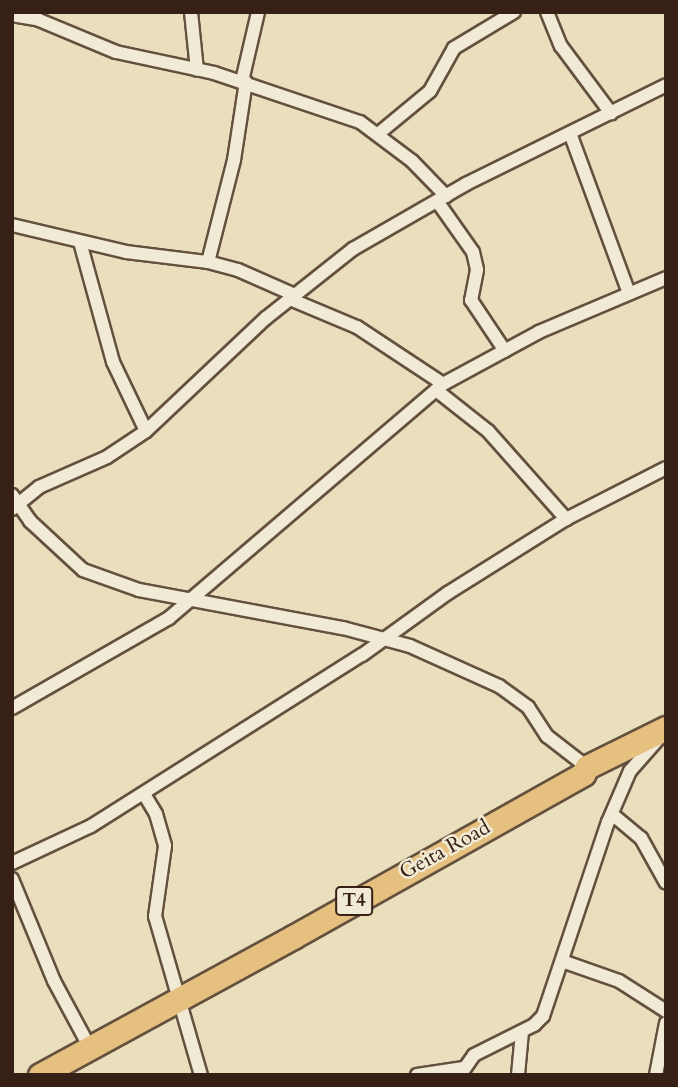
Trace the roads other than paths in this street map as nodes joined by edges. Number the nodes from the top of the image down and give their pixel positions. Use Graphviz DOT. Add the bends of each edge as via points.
graph roads {
  1 [pos="51,12"];
  2 [pos="191,12"];
  3 [pos="258,12"];
  4 [pos="514,12"];
  5 [pos="547,12"];
  6 [pos="12,15"];
  7 [pos="48,26"];
  8 [pos="197,70"];
  9 [pos="244,82"];
  10 [pos="666,85"];
  11 [pos="611,113"];
  12 [pos="570,132"];
  13 [pos="378,134"];
  14 [pos="442,198"];
  15 [pos="12,225"];
  16 [pos="80,242"];
  17 [pos="208,262"];
  18 [pos="666,278"];
  19 [pos="629,293"];
  20 [pos="292,297"];
  21 [pos="505,351"];
  22 [pos="439,387"];
  23 [pos="146,431"];
  24 [pos="666,468"];
  25 [pos="14,503"];
  26 [pos="566,519"];
  27 [pos="195,598"];
  28 [pos="382,639"];
  29 [pos="12,708"];
  30 [pos="666,729"];
  31 [pos="587,767"];
  32 [pos="144,794"];
  33 [pos="612,814"];
  34 [pos="12,863"];
  35 [pos="12,879"];
  36 [pos="666,883"];
  37 [pos="562,961"];
  38 [pos="181,998"];
  39 [pos="666,1011"];
  40 [pos="666,1023"];
  41 [pos="522,1032"];
  42 [pos="89,1046"];
  43 [pos="461,1071"];
  44 [pos="40,1075"];
  45 [pos="201,1075"];
  46 [pos="417,1075"];
  47 [pos="518,1075"];
  48 [pos="656,1075"];
  1 -- 7 [label="street"];
  2 -- 8 [label="street"];
  3 -- 9 [label="street"];
  4 -- 13 [label="street" via="454,48 430,91"];
  5 -- 11 [label="street" via="561,47"];
  6 -- 7 [label="street"];
  7 -- 8 [label="street" via="148,62"];
  8 -- 9 [label="street"];
  9 -- 13 [label="street" via="360,122"];
  9 -- 17 [label="street" via="236,148"];
  10 -- 11 [label="street"];
  11 -- 12 [label="street"];
  12 -- 14 [label="street"];
  12 -- 19 [label="street"];
  13 -- 14 [label="street"];
  14 -- 20 [label="street" via="353,249"];
  14 -- 21 [label="street" via="473,251 477,270 471,300"];
  15 -- 16 [label="street"];
  16 -- 17 [label="street"];
  16 -- 23 [label="street" via="113,362"];
  17 -- 20 [label="street" via="239,270"];
  18 -- 19 [label="street"];
  19 -- 21 [label="street"];
  20 -- 22 [label="street" via="357,327"];
  20 -- 23 [label="street"];
  21 -- 22 [label="street"];
  22 -- 26 [label="street" via="488,430"];
  22 -- 27 [label="street"];
  23 -- 25 [label="street" via="107,457"];
  24 -- 26 [label="street"];
  25 -- 27 [label="street" via="82,570 139,590"];
  26 -- 28 [label="street"];
  27 -- 28 [label="street"];
  27 -- 29 [label="street" via="169,618"];
  28 -- 31 [label="street" via="499,686 528,707 547,736"];
  28 -- 32 [label="street"];
  30 -- 31 [label="highway, Geita Road / T4"];
  30 -- 33 [label="street" via="631,771"];
  31 -- 38 [label="highway, Geita Road / T4" via="583,774"];
  32 -- 34 [label="street" via="92,826"];
  32 -- 38 [label="street" via="162,828 165,865 155,916"];
  33 -- 36 [label="street" via="641,838"];
  33 -- 37 [label="street"];
  35 -- 42 [label="street" via="54,981"];
  37 -- 39 [label="street" via="619,981"];
  37 -- 41 [label="street" via="542,1016"];
  38 -- 42 [label="highway, Geita Road / T4"];
  38 -- 45 [label="street"];
  40 -- 48 [label="street"];
  41 -- 43 [label="street" via="490,1046"];
  41 -- 47 [label="street"];
  42 -- 44 [label="highway, Geita Road / T4"];
  43 -- 46 [label="street"];
}
